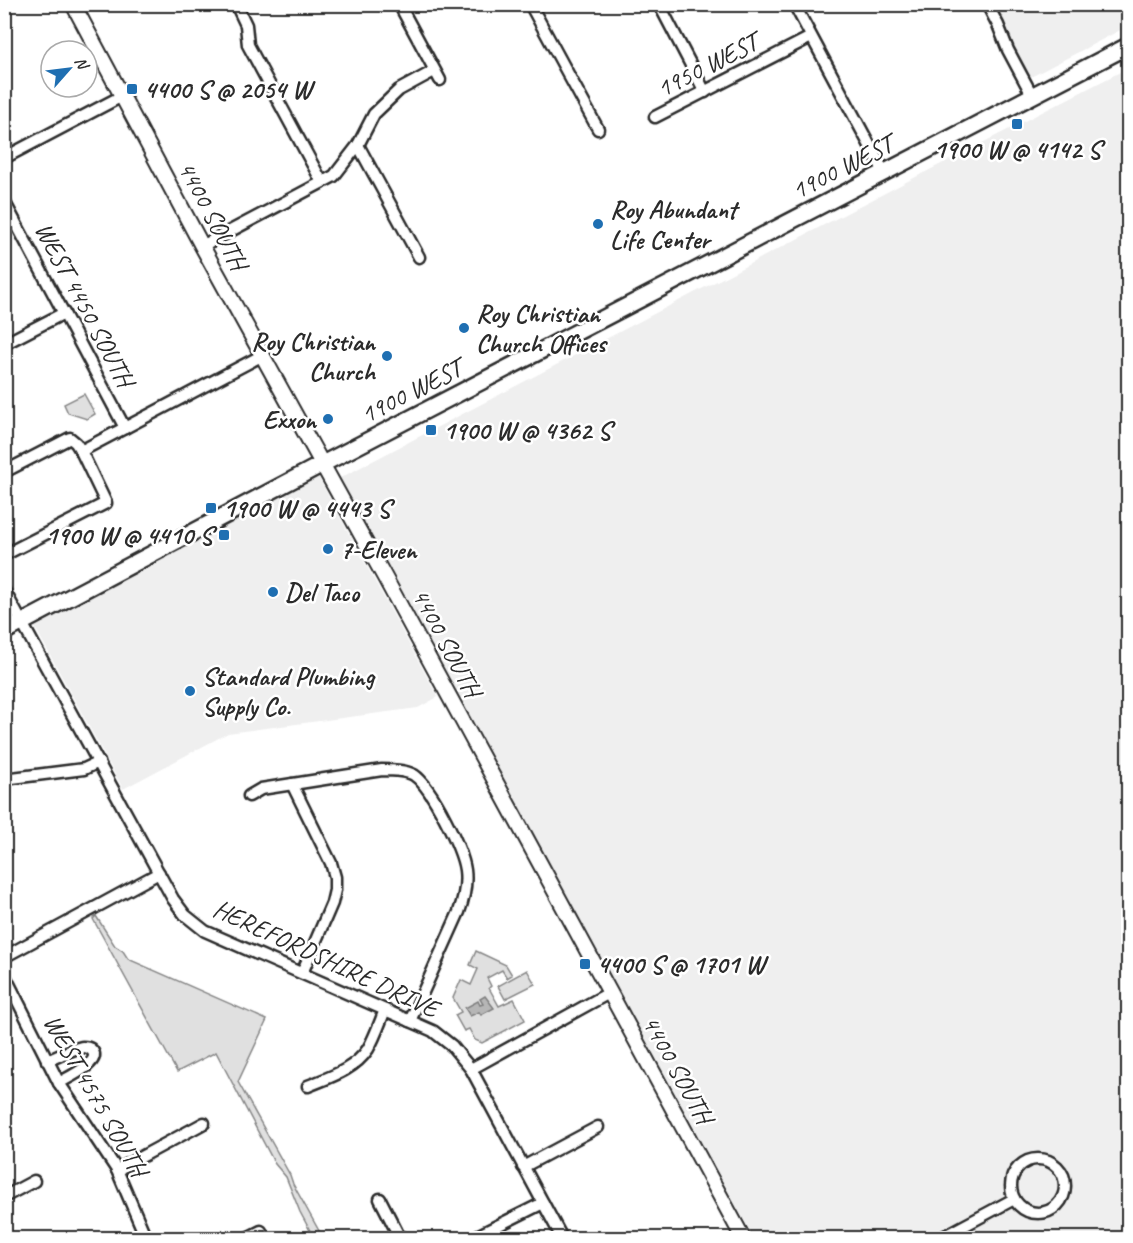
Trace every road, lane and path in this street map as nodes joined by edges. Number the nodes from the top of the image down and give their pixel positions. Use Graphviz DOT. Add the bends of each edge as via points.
graph roads {
  1 [pos="73,4"];
  2 [pos="236,4"];
  3 [pos="399,4"];
  4 [pos="530,4"];
  5 [pos="659,4"];
  6 [pos="794,4"];
  7 [pos="987,4"];
  8 [pos="811,37"];
  9 [pos="1128,46"];
  10 [pos="705,92"];
  11 [pos="1032,95"];
  12 [pos="122,96"];
  13 [pos="655,117"];
  14 [pos="598,129"];
  15 [pos="358,145"];
  16 [pos="4,158"];
  17 [pos="884,172"];
  18 [pos="322,182"];
  19 [pos="5,203"];
  20 [pos="202,246"];
  21 [pos="419,257"];
  22 [pos="64,313"];
  23 [pos="4,344"];
  24 [pos="263,355"];
  25 [pos="125,428"];
  26 [pos="81,451"];
  27 [pos="323,464"];
  28 [pos="4,472"];
  29 [pos="4,555"];
  30 [pos="4,590"];
  31 [pos="23,622"];
  32 [pos="4,632"];
  33 [pos="99,762"];
  34 [pos="4,779"];
  35 [pos="292,784"];
  36 [pos="249,796"];
  37 [pos="159,873"];
  38 [pos="4,957"];
  39 [pos="302,973"];
  40 [pos="4,974"];
  41 [pos="609,993"];
  42 [pos="385,1010"];
  43 [pos="410,1021"];
  44 [pos="47,1061"];
  45 [pos="471,1070"];
  46 [pos="59,1083"];
  47 [pos="308,1086"];
  48 [pos="204,1123"];
  49 [pos="598,1127"];
  50 [pos="523,1167"];
  51 [pos="117,1170"];
  52 [pos="34,1181"];
  53 [pos="4,1197"];
  54 [pos="380,1199"];
  55 [pos="1014,1199"];
  56 [pos="543,1203"];
  57 [pos="261,1231"];
  58 [pos="146,1239"];
  59 [pos="247,1239"];
  60 [pos="400,1239"];
  61 [pos="473,1239"];
  62 [pos="562,1239"];
  63 [pos="743,1239"];
  64 [pos="941,1239"];
  1 -- 12 [label="street, 4400 SOUTH"];
  2 -- 18 [label="street" via="246,25 248,45"];
  3 -- 15 [label="street" via="437,76 399,90 374,114"];
  4 -- 14 [label="street"];
  5 -- 10 [label="street"];
  6 -- 8 [label="street"];
  7 -- 11 [label="street"];
  8 -- 10 [label="street, 1950 WEST"];
  8 -- 17 [label="street"];
  9 -- 11 [label="main road, 1900 WEST"];
  10 -- 13 [label="street, 1950 WEST"];
  11 -- 17 [label="main road, 1900 WEST"];
  12 -- 16 [label="street"];
  12 -- 20 [label="street, 4400 SOUTH"];
  15 -- 18 [label="street" via="334,176"];
  15 -- 21 [label="street"];
  17 -- 27 [label="main road, 1900 WEST"];
  18 -- 20 [label="street"];
  19 -- 22 [label="street, WEST 4450 SOUTH"];
  20 -- 24 [label="street, 4400 SOUTH"];
  22 -- 23 [label="street"];
  22 -- 25 [label="street, WEST 4450 SOUTH"];
  24 -- 25 [label="street"];
  24 -- 27 [label="street, 4400 SOUTH"];
  25 -- 26 [label="street"];
  26 -- 28 [label="street" via="70,438"];
  26 -- 29 [label="street" via="106,503"];
  27 -- 31 [label="main road, 1900 WEST"];
  27 -- 41 [label="street, 4400 SOUTH"];
  30 -- 31 [label="street, HEREFORDSHIRE DRIVE"];
  31 -- 32 [label="main road, 1900 WEST"];
  31 -- 33 [label="street, HEREFORDSHIRE DRIVE"];
  33 -- 34 [label="street" via="84,769"];
  33 -- 37 [label="street, HEREFORDSHIRE DRIVE"];
  35 -- 36 [label="street" via="261,789"];
  35 -- 39 [label="street" via="335,877 332,903"];
  35 -- 43 [label="street" via="382,770 414,775 429,790 458,845 465,870 465,893"];
  37 -- 38 [label="street"];
  37 -- 39 [label="street, HEREFORDSHIRE DRIVE" via="185,915 205,931"];
  39 -- 42 [label="street, HEREFORDSHIRE DRIVE"];
  40 -- 44 [label="street, WEST 4575 SOUTH"];
  41 -- 45 [label="street"];
  41 -- 63 [label="street, 4400 SOUTH"];
  42 -- 43 [label="street, HEREFORDSHIRE DRIVE"];
  42 -- 47 [label="street" via="358,1062"];
  43 -- 45 [label="street, HEREFORDSHIRE DRIVE" via="433,1031 452,1046"];
  44 -- 46 [label="street, WEST 4575 SOUTH"];
  44 -- 46 [label="street" via="78,1048 91,1049 94,1058 90,1063"];
  45 -- 50 [label="street, HEREFORDSHIRE DRIVE"];
  46 -- 51 [label="street, WEST 4575 SOUTH"];
  48 -- 51 [label="street"];
  49 -- 50 [label="street"];
  50 -- 56 [label="street, HEREFORDSHIRE DRIVE"];
  51 -- 58 [label="street, WEST 4575 SOUTH"];
  52 -- 53 [label="street"];
  54 -- 60 [label="street"];
  55 -- 55 [label="street" via="1032,1213 1054,1209 1065,1193 1060,1170 1047,1160 1029,1160 1020,1165 1011,1180"];
  55 -- 64 [label="street"];
  56 -- 61 [label="street"];
  56 -- 62 [label="street, HEREFORDSHIRE DRIVE"];
  57 -- 59 [label="street"];
}
